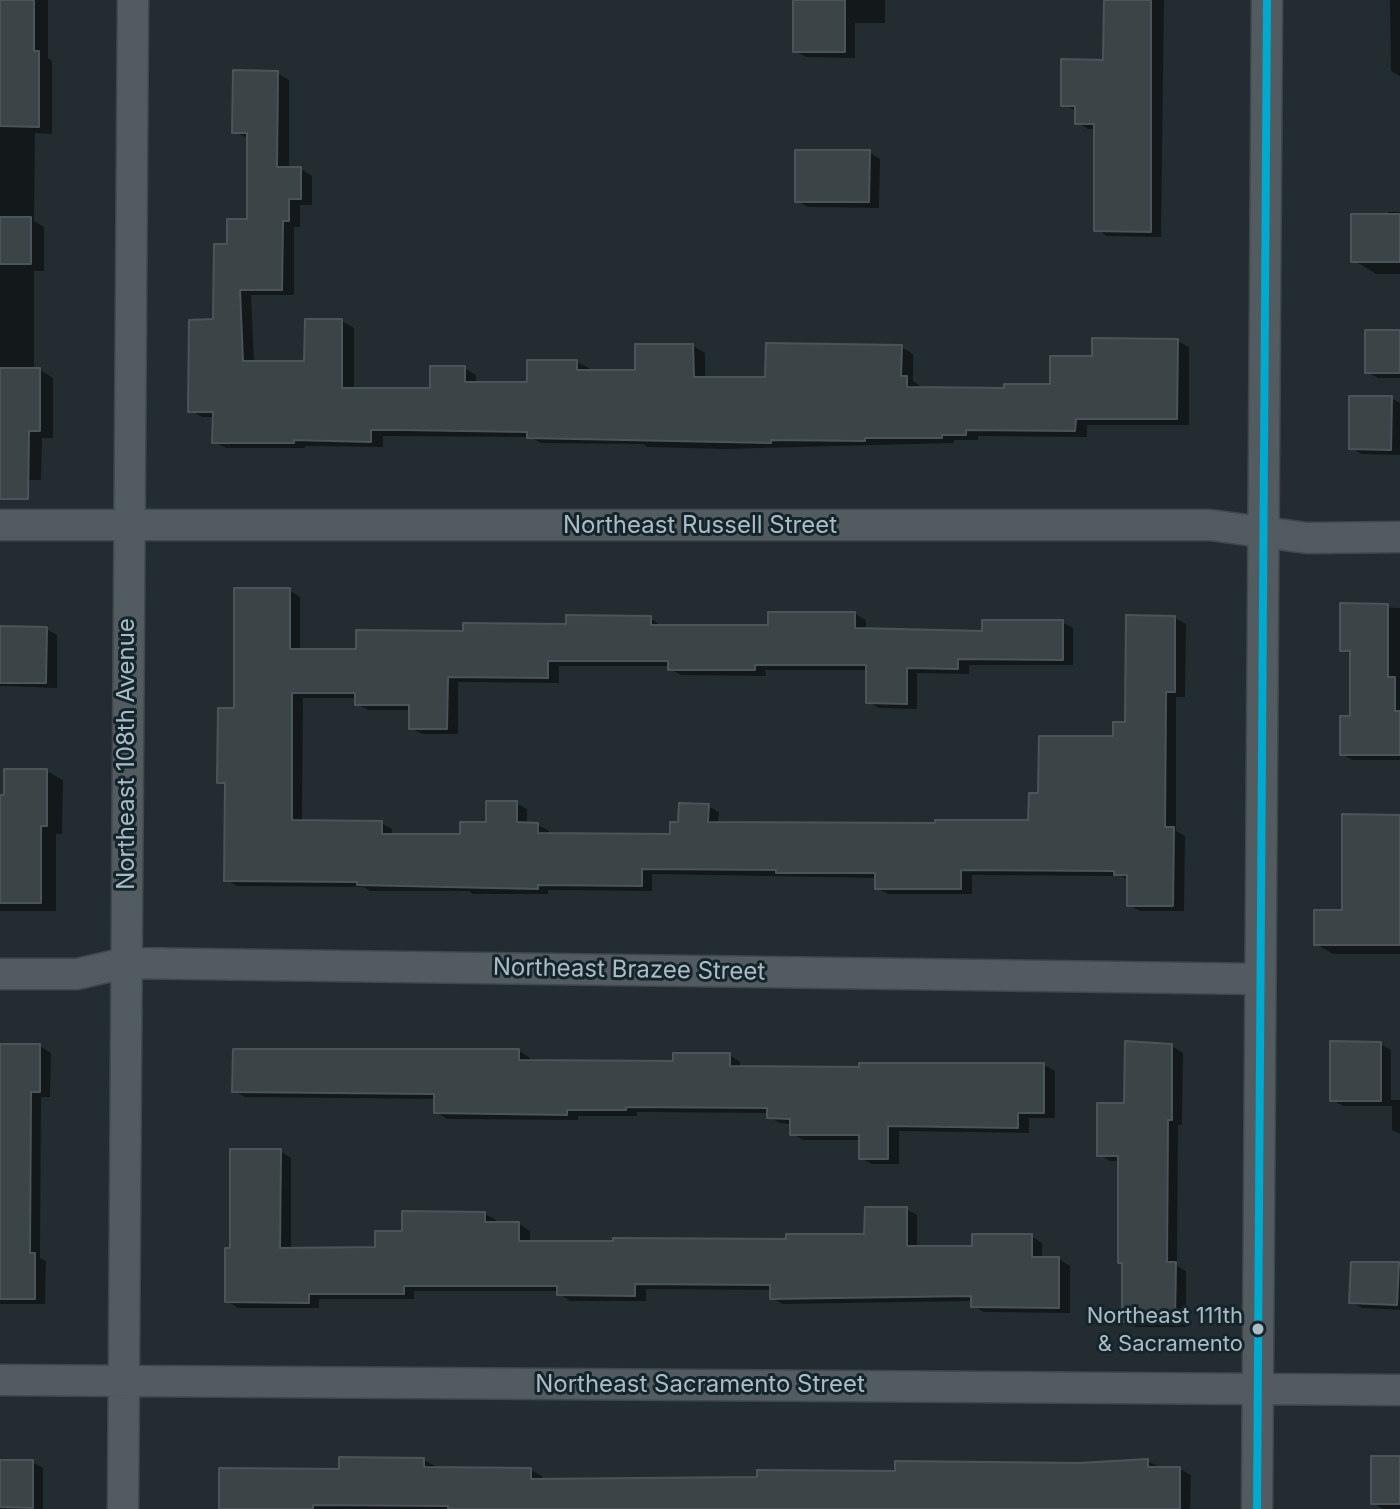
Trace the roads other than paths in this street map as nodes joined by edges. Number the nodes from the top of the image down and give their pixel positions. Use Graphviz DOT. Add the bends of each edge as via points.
graph roads {
  1 [pos="133,0"];
  2 [pos="1267,0"];
  3 [pos="0,525"];
  4 [pos="128,527"];
  5 [pos="1264,532"];
  6 [pos="1400,537"];
  7 [pos="125,963"];
  8 [pos="0,974"];
  9 [pos="1259,979"];
  10 [pos="0,1380"];
  11 [pos="124,1381"];
  12 [pos="1258,1389"];
  13 [pos="1400,1390"];
  14 [pos="123,1509"];
  15 [pos="1257,1509"];
  1 -- 4 [label="street, Northeast 108th Avenue"];
  2 -- 5 [label="street"];
  3 -- 4 [label="street, Northeast Russell Street"];
  4 -- 5 [label="street, Northeast Russell Street" via="1210,525"];
  4 -- 7 [label="street, Northeast 108th Avenue"];
  5 -- 6 [label="street, Northeast Russell Street" via="1307,538"];
  5 -- 9 [label="street"];
  7 -- 8 [label="street, Northeast Brazee Street" via="77,974"];
  7 -- 9 [label="street, Northeast Brazee Street"];
  7 -- 11 [label="street, Northeast 108th Avenue"];
  9 -- 12 [label="street"];
  10 -- 11 [label="street, Northeast Sacramento Street"];
  11 -- 12 [label="street, Northeast Sacramento Street"];
  11 -- 14 [label="street, Northeast 108th Avenue"];
  12 -- 13 [label="street, Northeast Sacramento Street"];
  12 -- 15 [label="street"];
}
